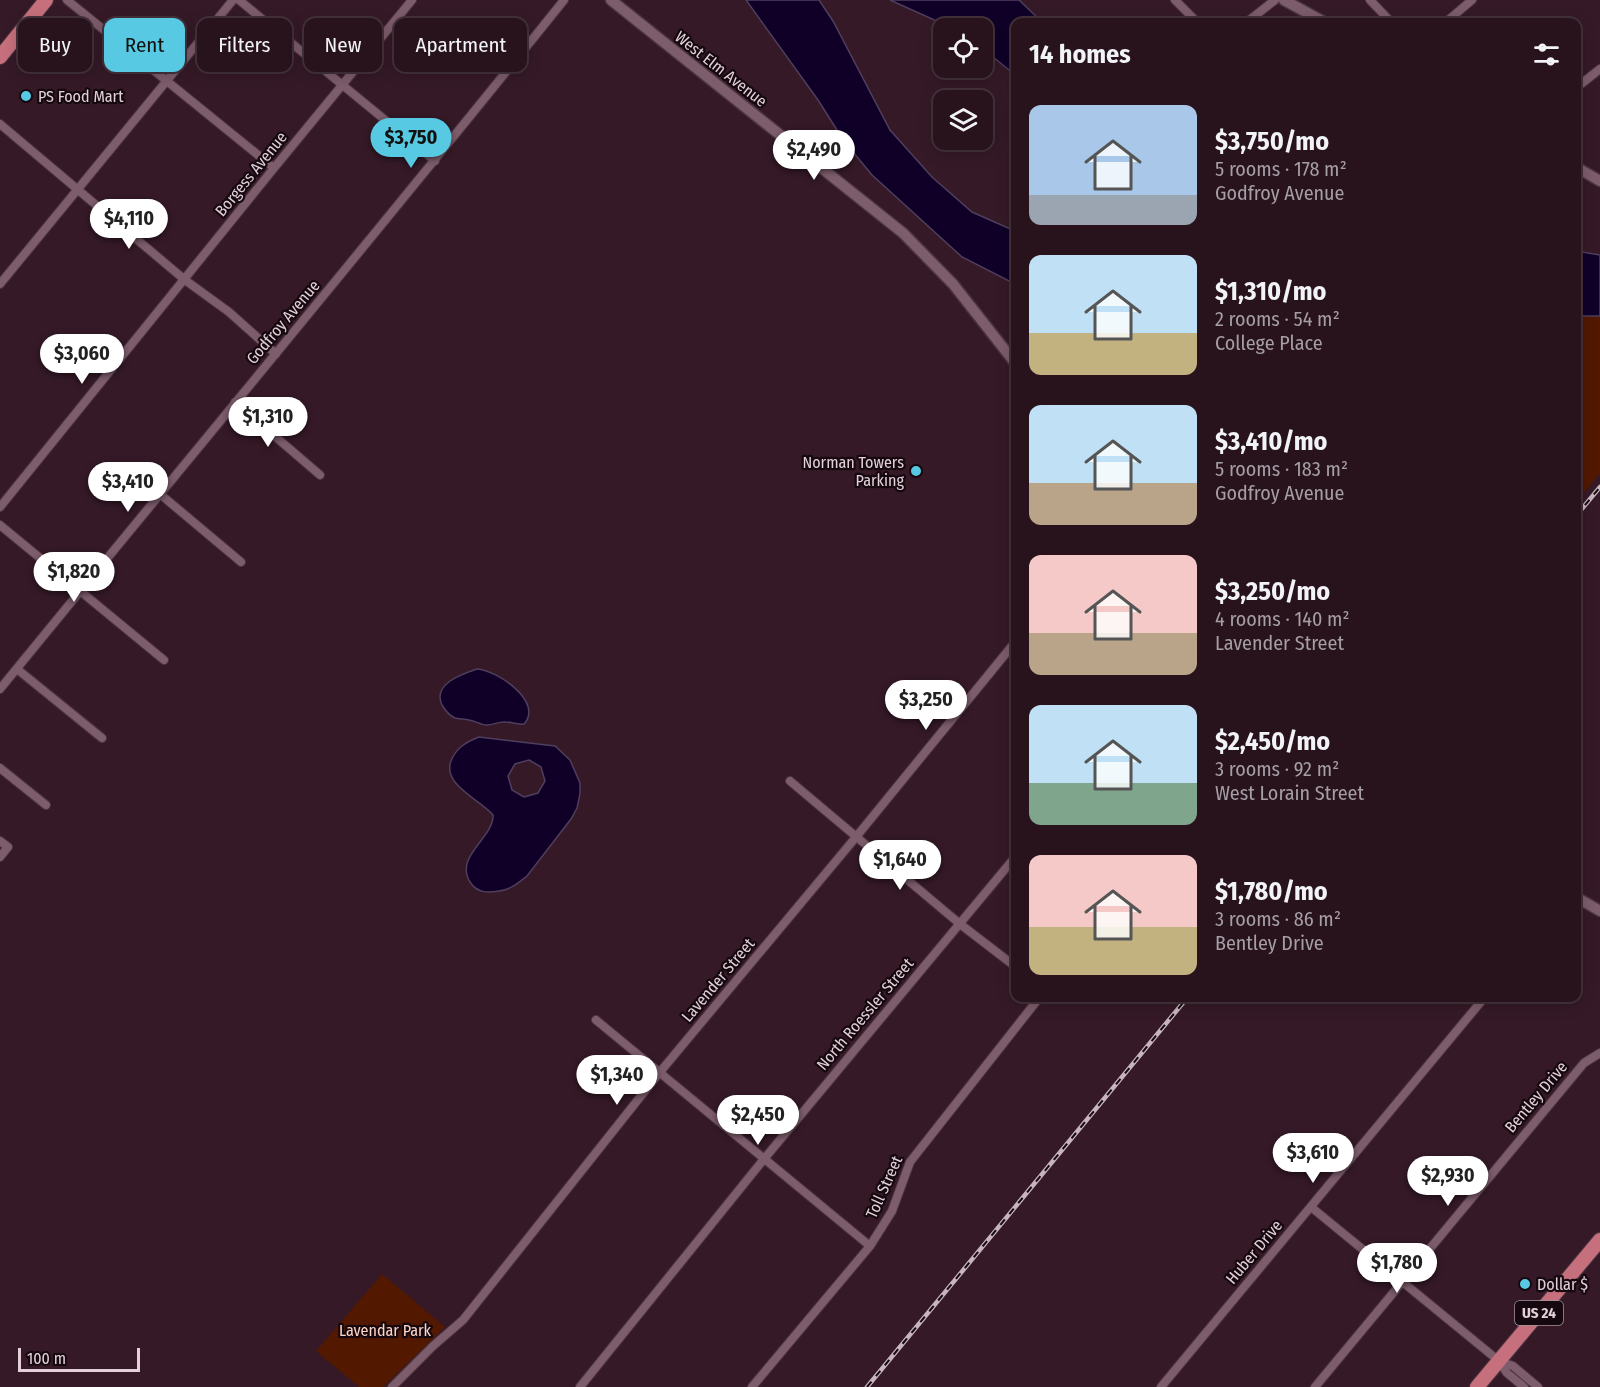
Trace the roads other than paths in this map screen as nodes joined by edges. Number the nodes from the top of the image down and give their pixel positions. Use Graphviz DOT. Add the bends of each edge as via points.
graph roads {
  1 [pos="46,0"];
  2 [pos="67,0"];
  3 [pos="232,0"];
  4 [pos="239,0"];
  5 [pos="412,0"];
  6 [pos="564,0"];
  7 [pos="611,0"];
  8 [pos="1175,0"];
  9 [pos="1275,0"];
  10 [pos="1284,0"];
  11 [pos="1370,0"];
  12 [pos="1472,0"];
  13 [pos="1193,18"];
  14 [pos="1252,18"];
  15 [pos="1317,18"];
  16 [pos="1386,18"];
  17 [pos="1451,18"];
  18 [pos="0,57"];
  19 [pos="1600,69"];
  20 [pos="166,80"];
  21 [pos="1581,84"];
  22 [pos="343,86"];
  23 [pos="0,124"];
  24 [pos="435,161"];
  25 [pos="274,168"];
  26 [pos="1581,170"];
  27 [pos="1600,181"];
  28 [pos="77,188"];
  29 [pos="185,280"];
  30 [pos="0,284"];
  31 [pos="276,354"];
  32 [pos="1011,358"];
  33 [pos="235,402"];
  34 [pos="320,476"];
  35 [pos="160,494"];
  36 [pos="0,507"];
  37 [pos="0,525"];
  38 [pos="241,562"];
  39 [pos="81,591"];
  40 [pos="1011,647"];
  41 [pos="164,660"];
  42 [pos="17,669"];
  43 [pos="0,689"];
  44 [pos="102,738"];
  45 [pos="0,768"];
  46 [pos="790,781"];
  47 [pos="46,805"];
  48 [pos="856,837"];
  49 [pos="0,841"];
  50 [pos="0,857"];
  51 [pos="1011,862"];
  52 [pos="1581,900"];
  53 [pos="1600,911"];
  54 [pos="960,924"];
  55 [pos="1011,963"];
  56 [pos="1036,1002"];
  57 [pos="1481,1002"];
  58 [pos="596,1020"];
  59 [pos="1600,1053"];
  60 [pos="660,1072"];
  61 [pos="764,1159"];
  62 [pos="1311,1207"];
  63 [pos="1600,1240"];
  64 [pos="870,1246"];
  65 [pos="1403,1282"];
  66 [pos="1499,1361"];
  67 [pos="393,1387"];
  68 [pos="580,1387"];
  69 [pos="752,1387"];
  70 [pos="1161,1387"];
  71 [pos="1315,1387"];
  72 [pos="1477,1387"];
  73 [pos="1524,1387"];
  74 [pos="1538,1387"];
  1 -- 18 [label="main road"];
  2 -- 20 [label="street"];
  3 -- 20 [label="street"];
  4 -- 22 [label="street"];
  5 -- 22 [label="street, Borgess Avenue"];
  6 -- 24 [label="street, Godfroy Avenue"];
  7 -- 32 [label="street, West Elm Avenue" via="903,234 952,284"];
  8 -- 13 [label="street"];
  9 -- 14 [label="street"];
  10 -- 15 [label="street"];
  11 -- 16 [label="street"];
  12 -- 17 [label="street"];
  19 -- 21 [label="street"];
  20 -- 25 [label="street"];
  20 -- 28 [label="street"];
  22 -- 24 [label="street"];
  22 -- 25 [label="street, Borgess Avenue"];
  23 -- 28 [label="street"];
  24 -- 31 [label="street, Godfroy Avenue"];
  25 -- 29 [label="street, Borgess Avenue"];
  26 -- 27 [label="street"];
  28 -- 29 [label="street"];
  28 -- 30 [label="street"];
  29 -- 31 [label="street"];
  29 -- 36 [label="street, Borgess Avenue"];
  31 -- 33 [label="street, Godfroy Avenue"];
  33 -- 34 [label="street"];
  33 -- 35 [label="street, Godfroy Avenue"];
  35 -- 38 [label="street"];
  35 -- 39 [label="street, Godfroy Avenue"];
  37 -- 39 [label="street"];
  39 -- 41 [label="street"];
  39 -- 42 [label="street, Godfroy Avenue"];
  40 -- 48 [label="street, Lavender Street"];
  42 -- 43 [label="street, Godfroy Avenue"];
  42 -- 44 [label="street"];
  45 -- 47 [label="street"];
  46 -- 48 [label="street"];
  48 -- 54 [label="street"];
  48 -- 60 [label="street, Lavender Street"];
  49 -- 50 [label="street" via="8,847"];
  51 -- 54 [label="street, North Roessler Street"];
  52 -- 53 [label="street"];
  54 -- 55 [label="street"];
  54 -- 61 [label="street, North Roessler Street"];
  56 -- 64 [label="street, Toll Street" via="910,1162 892,1211"];
  57 -- 62 [label="street, Huber Drive"];
  58 -- 60 [label="street"];
  59 -- 65 [label="street, Bentley Drive" via="1584,1063"];
  60 -- 61 [label="street"];
  60 -- 67 [label="street, Lavender Street" via="463,1320"];
  61 -- 64 [label="street"];
  61 -- 68 [label="street, North Roessler Street"];
  62 -- 65 [label="street"];
  62 -- 70 [label="street, Huber Drive"];
  63 -- 66 [label="main road, US 24"];
  64 -- 69 [label="street, Toll Street"];
  65 -- 66 [label="street"];
  65 -- 71 [label="street, Bentley Drive"];
  66 -- 72 [label="main road, US 24"];
  66 -- 73 [label="street"];
  66 -- 74 [label="street" via="1513,1366"];
}
